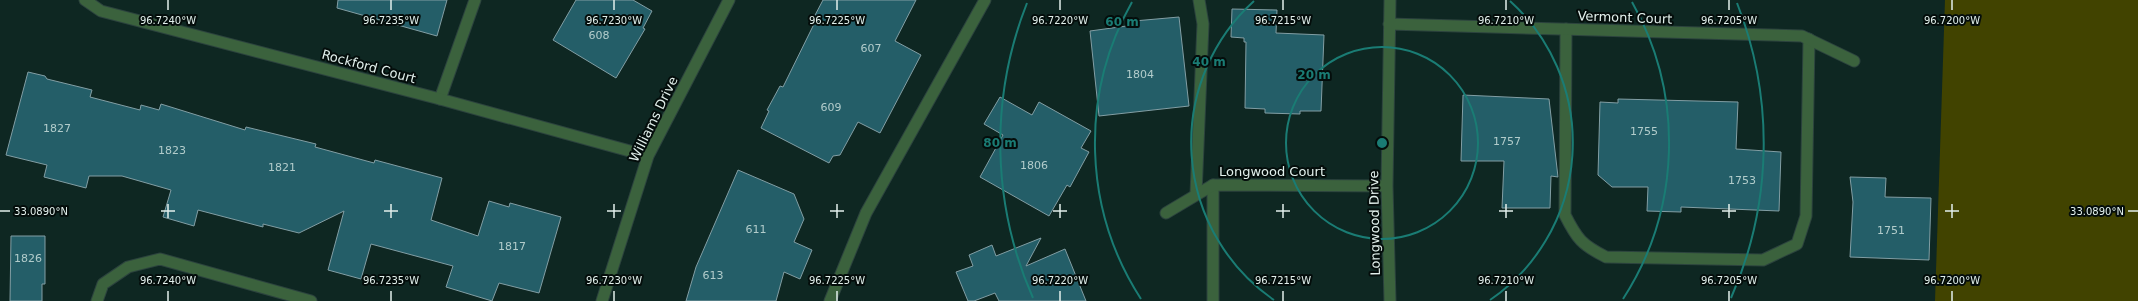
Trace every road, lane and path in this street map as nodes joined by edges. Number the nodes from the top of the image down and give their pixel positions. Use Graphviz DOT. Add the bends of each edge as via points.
graph roads {
  1 [pos="85,0"];
  2 [pos="475,0"];
  3 [pos="728,0"];
  4 [pos="985,0"];
  5 [pos="1199,0"];
  6 [pos="1390,0"];
  7 [pos="1389,24"];
  8 [pos="1566,29"];
  9 [pos="1809,39"];
  10 [pos="1854,61"];
  11 [pos="440,99"];
  12 [pos="648,156"];
  13 [pos="1213,185"];
  14 [pos="1387,186"];
  15 [pos="1196,194"];
  16 [pos="1166,213"];
  17 [pos="97,301"];
  18 [pos="311,301"];
  19 [pos="602,301"];
  20 [pos="830,301"];
  21 [pos="1213,301"];
  22 [pos="1390,301"];
  1 -- 11 [label="street, Rockford Court" via="101,11"];
  2 -- 11 [label="street"];
  3 -- 12 [label="street, Williams Drive"];
  4 -- 20 [label="street" via="866,213"];
  5 -- 15 [label="street" via="1203,24"];
  6 -- 7 [label="street, Longwood Drive"];
  7 -- 8 [label="street, Vermont Court"];
  7 -- 14 [label="street, Longwood Drive"];
  8 -- 9 [label="street, Vermont Court" via="1802,36"];
  8 -- 9 [label="street" via="1565,215 1575,235 1589,248 1606,257 1763,260 1797,244 1806,216"];
  9 -- 10 [label="street, Vermont Court"];
  11 -- 12 [label="street, Rockford Court"];
  12 -- 19 [label="street, Williams Drive"];
  13 -- 14 [label="street, Longwood Court"];
  13 -- 15 [label="street, Longwood Court"];
  13 -- 21 [label="street"];
  14 -- 22 [label="street, Longwood Drive"];
  15 -- 16 [label="street, Longwood Court"];
  17 -- 18 [label="street" via="103,284 128,267 160,259"];
}
